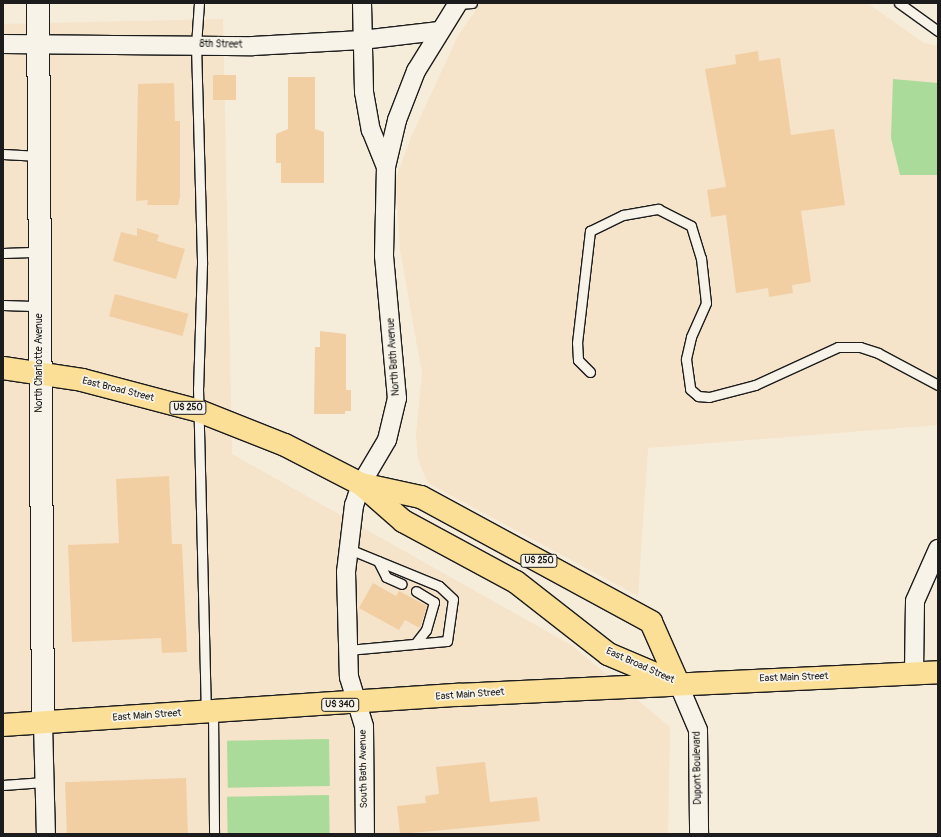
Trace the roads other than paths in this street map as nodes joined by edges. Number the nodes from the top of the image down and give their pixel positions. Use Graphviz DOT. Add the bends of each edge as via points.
graph roads {
  1 [pos="38,3"];
  2 [pos="199,3"];
  3 [pos="362,3"];
  4 [pos="462,3"];
  5 [pos="899,3"];
  6 [pos="439,31"];
  7 [pos="938,31"];
  8 [pos="362,40"];
  9 [pos="3,44"];
  10 [pos="38,44"];
  11 [pos="196,45"];
  12 [pos="3,154"];
  13 [pos="39,156"];
  14 [pos="386,167"];
  15 [pos="39,252"];
  16 [pos="3,253"];
  17 [pos="3,305"];
  18 [pos="40,306"];
  19 [pos="3,368"];
  20 [pos="40,372"];
  21 [pos="590,372"];
  22 [pos="938,386"];
  23 [pos="198,411"];
  24 [pos="361,484"];
  25 [pos="348,549"];
  26 [pos="938,549"];
  27 [pos="378,561"];
  28 [pos="402,584"];
  29 [pos="416,591"];
  30 [pos="414,644"];
  31 [pos="348,650"];
  32 [pos="938,672"];
  33 [pos="914,673"];
  34 [pos="678,683"];
  35 [pos="357,704"];
  36 [pos="210,712"];
  37 [pos="43,723"];
  38 [pos="3,725"];
  39 [pos="44,782"];
  40 [pos="3,785"];
  41 [pos="46,834"];
  42 [pos="214,834"];
  43 [pos="365,834"];
  44 [pos="699,834"];
  1 -- 10 [label="street, North Charlotte Avenue"];
  2 -- 11 [label="lane"];
  3 -- 8 [label="street, North Bath Avenue"];
  4 -- 6 [label="street"];
  5 -- 7 [label="lane"];
  6 -- 8 [label="street, 8th Street"];
  6 -- 14 [label="street" via="416,71 397,120"];
  8 -- 11 [label="street, 8th Street"];
  8 -- 14 [label="street, North Bath Avenue" via="364,92 371,130"];
  9 -- 10 [label="street, 8th Street"];
  10 -- 11 [label="street, 8th Street"];
  10 -- 13 [label="street, North Charlotte Avenue"];
  11 -- 23 [label="lane" via="202,264"];
  12 -- 13 [label="lane"];
  13 -- 15 [label="street, North Charlotte Avenue"];
  14 -- 24 [label="street, North Bath Avenue" via="384,256 398,398 387,440"];
  15 -- 16 [label="lane"];
  15 -- 18 [label="street, North Charlotte Avenue"];
  17 -- 18 [label="lane"];
  18 -- 20 [label="street, North Charlotte Avenue"];
  19 -- 20 [label="main road, East Broad Street / US 250"];
  20 -- 23 [label="main road, East Broad Street / US 250"];
  20 -- 37 [label="street, North Charlotte Avenue"];
  21 -- 22 [label="lane" via="578,360 577,343 590,231 623,215 658,209 691,226 701,258 706,303 691,337 686,359 690,389 698,396 709,397 755,385 838,347 860,347 878,352"];
  23 -- 24 [label="main road, East Broad Street / US 250" via="284,445"];
  23 -- 36 [label="lane"];
  24 -- 25 [label="street, North Bath Avenue" via="354,505"];
  24 -- 34 [label="main road, East Broad Street / US 250" via="402,521 516,582 608,654"];
  24 -- 34 [label="main road, East Broad Street / US 250" via="421,497 651,622"];
  25 -- 27 [label="lane"];
  25 -- 31 [label="street, North Bath Avenue"];
  26 -- 33 [label="street" via="915,601"];
  27 -- 28 [label="lane" via="386,577"];
  27 -- 30 [label="lane" via="439,586 453,600 447,641"];
  29 -- 30 [label="lane" via="434,602 426,630"];
  30 -- 31 [label="lane"];
  31 -- 35 [label="street, North Bath Avenue" via="349,677"];
  32 -- 33 [label="main road, East Main Street / US 250"];
  33 -- 34 [label="main road, East Main Street / US 250"];
  34 -- 35 [label="main road, East Main Street / US 340"];
  34 -- 44 [label="street, Dupont Boulevard" via="698,730"];
  35 -- 36 [label="main road, East Main Street / US 340"];
  35 -- 43 [label="street, South Bath Avenue" via="364,726"];
  36 -- 37 [label="main road, East Main Street / US 340"];
  36 -- 42 [label="lane"];
  37 -- 38 [label="main road, East Main Street / US 340"];
  37 -- 39 [label="street"];
  39 -- 40 [label="lane"];
  39 -- 41 [label="street"];
}
